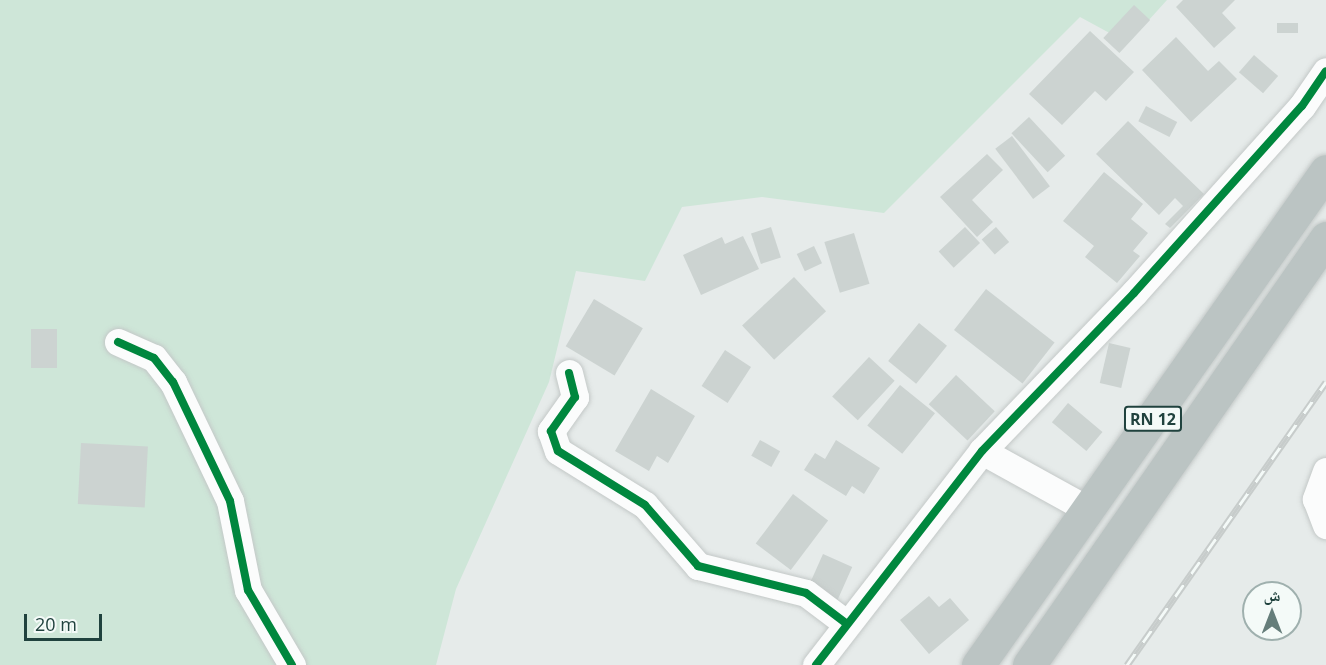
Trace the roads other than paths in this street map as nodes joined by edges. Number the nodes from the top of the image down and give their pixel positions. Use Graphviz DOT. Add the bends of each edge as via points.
graph roads {
  1 [pos="1326,71"];
  2 [pos="1326,171"];
  3 [pos="1326,238"];
  4 [pos="118,342"];
  5 [pos="569,373"];
  6 [pos="982,451"];
  7 [pos="1326,471"];
  8 [pos="1089,510"];
  9 [pos="1326,525"];
  10 [pos="847,624"];
  11 [pos="292,665"];
  12 [pos="816,665"];
  13 [pos="978,665"];
  14 [pos="1029,665"];
  1 -- 6 [label="street" via="1302,106 1134,293"];
  2 -- 8 [label="highway, RN 12"];
  3 -- 14 [label="highway, RN 12"];
  4 -- 11 [label="street" via="154,358 173,382 230,501 248,590"];
  5 -- 10 [label="street" via="574,397 551,431 558,451 645,505 698,566 721,576 797,590"];
  6 -- 8 [label="street"];
  6 -- 10 [label="street"];
  7 -- 9 [label="street" via="1316,499"];
  8 -- 13 [label="highway, RN 12"];
  10 -- 12 [label="street"];
}
